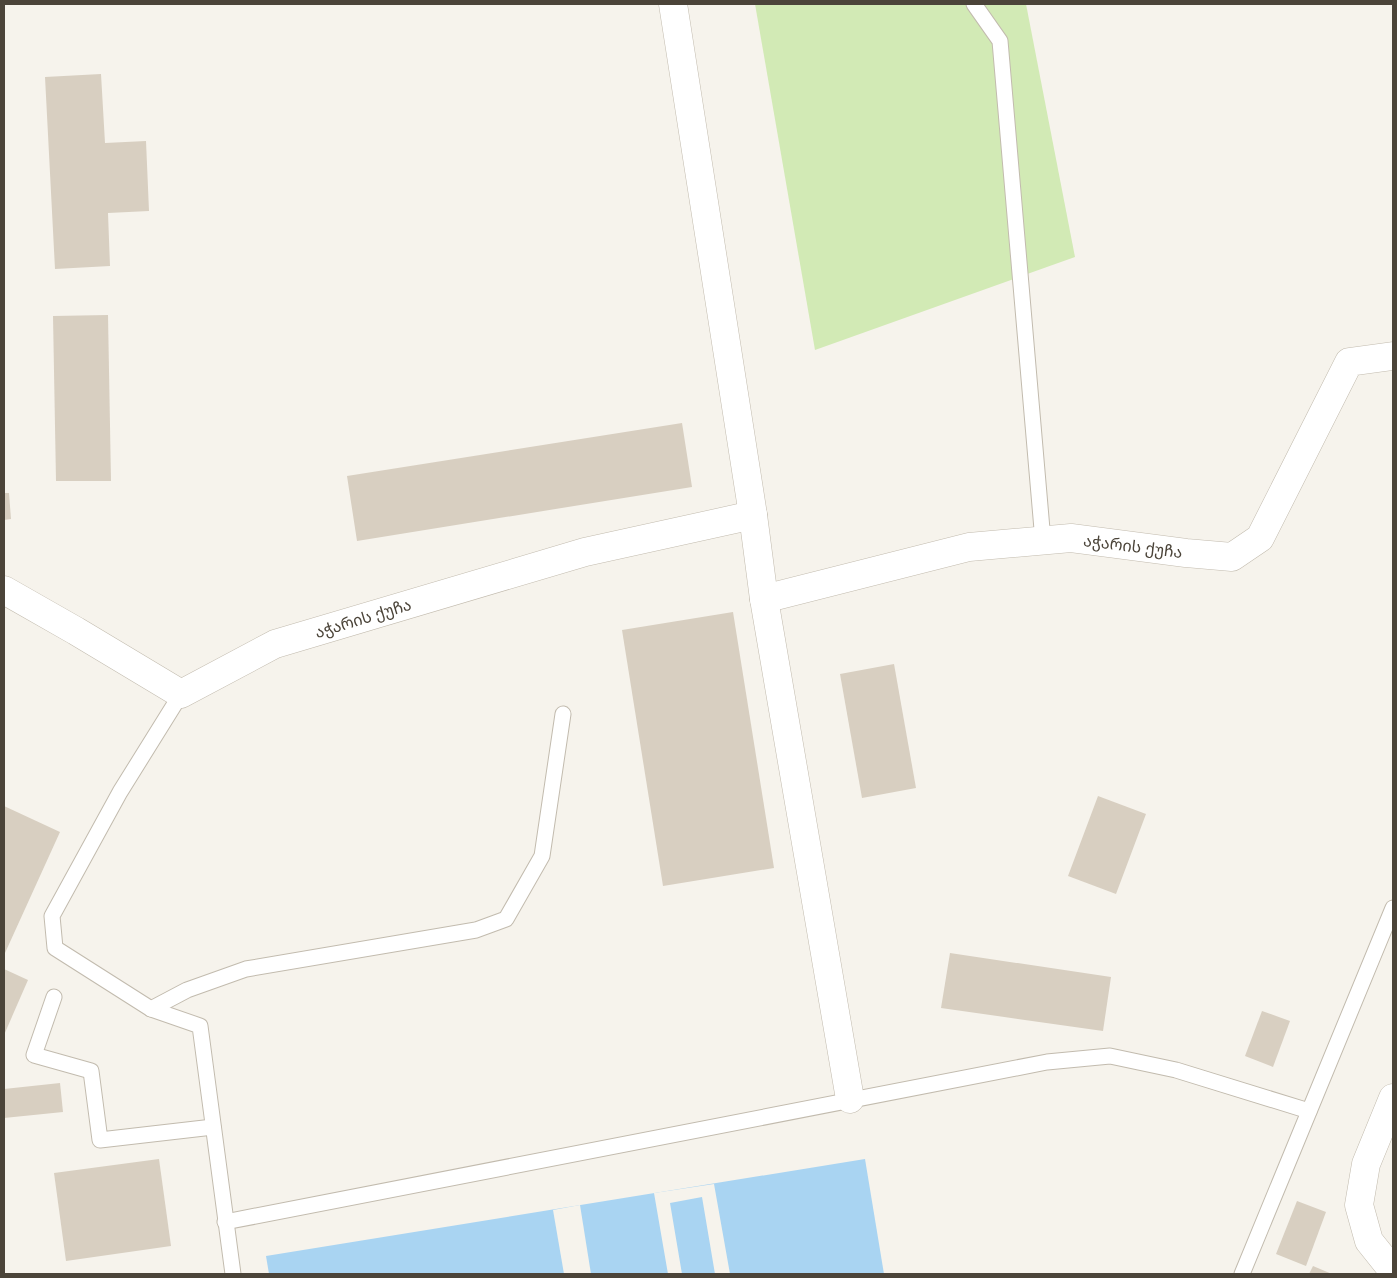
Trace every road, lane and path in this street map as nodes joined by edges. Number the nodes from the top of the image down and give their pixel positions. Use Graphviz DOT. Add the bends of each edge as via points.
graph roads {
  1 [pos="674,4"];
  2 [pos="974,4"];
  3 [pos="1393,356"];
  4 [pos="753,515"];
  5 [pos="1043,541"];
  6 [pos="4,590"];
  7 [pos="764,599"];
  8 [pos="181,694"];
  9 [pos="563,714"];
  10 [pos="1393,908"];
  11 [pos="54,997"];
  12 [pos="151,1009"];
  13 [pos="1393,1098"];
  14 [pos="850,1099"];
  15 [pos="1309,1111"];
  16 [pos="213,1127"];
  17 [pos="225,1222"];
  18 [pos="1393,1268"];
  19 [pos="233,1274"];
  20 [pos="1242,1274"];
  1 -- 4 [label="street"];
  2 -- 5 [label="lane" via="1000,41"];
  3 -- 5 [label="street, აჭარის ქუჩა" via="1349,362 1260,538 1232,557 1071,538"];
  4 -- 7 [label="street"];
  4 -- 8 [label="street, აჭარის ქუჩა" via="585,552 275,644"];
  5 -- 7 [label="street, აჭარის ქუჩა" via="969,547"];
  6 -- 8 [label="street"];
  7 -- 14 [label="street"];
  8 -- 12 [label="lane" via="120,792 52,916 55,948"];
  9 -- 12 [label="lane" via="542,856 506,919 476,930 246,969 188,990"];
  10 -- 15 [label="lane"];
  11 -- 16 [label="lane" via="34,1055 90,1071 100,1140"];
  12 -- 16 [label="lane" via="200,1026"];
  13 -- 18 [label="street" via="1366,1164 1359,1205 1369,1241"];
  14 -- 15 [label="lane" via="1047,1062 1110,1056 1176,1070"];
  14 -- 17 [label="lane"];
  15 -- 20 [label="lane"];
  16 -- 17 [label="lane"];
  17 -- 19 [label="lane"];
}
